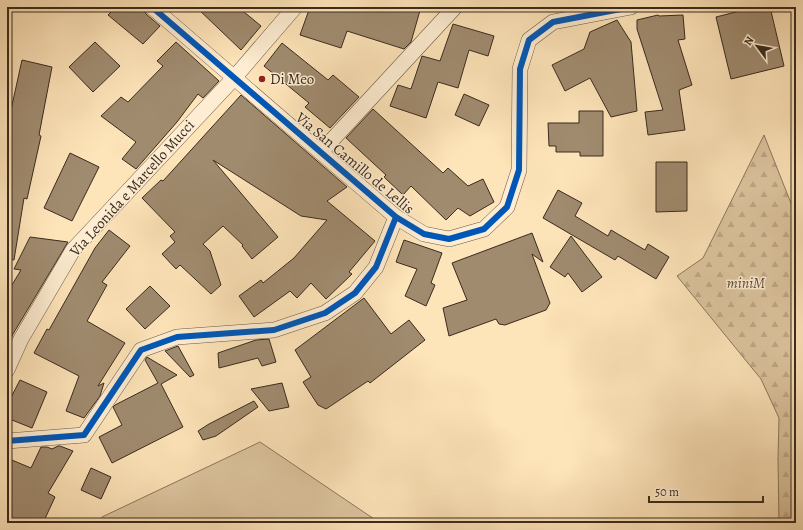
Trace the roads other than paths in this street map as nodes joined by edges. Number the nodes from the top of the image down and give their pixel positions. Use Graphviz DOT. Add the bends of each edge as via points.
graph roads {
  1 [pos="152,7"];
  2 [pos="295,7"];
  3 [pos="455,7"];
  4 [pos="631,7"];
  5 [pos="563,14"];
  6 [pos="234,78"];
  7 [pos="321,152"];
  8 [pos="396,217"];
  9 [pos="7,370"];
  10 [pos="7,442"];
  1 -- 6 [label="street, Via San Camillo de Lellis"];
  2 -- 6 [label="street, Via Leonida e Marcello Mucci"];
  3 -- 7 [label="street, Via San Camillo de Lellis"];
  4 -- 5 [label="street, Via San Camillo de Lellis"];
  5 -- 8 [label="street, Via San Camillo de Lellis" via="529,40 520,69 518,170 507,207 484,229 449,239 424,234"];
  6 -- 7 [label="street, Via San Camillo de Lellis"];
  6 -- 9 [label="street, Via Leonida e Marcello Mucci" via="74,250 21,338"];
  7 -- 8 [label="street, Via San Camillo de Lellis"];
  8 -- 10 [label="street" via="376,267 355,293 325,313 274,330 177,337 141,350 84,435"];
}
